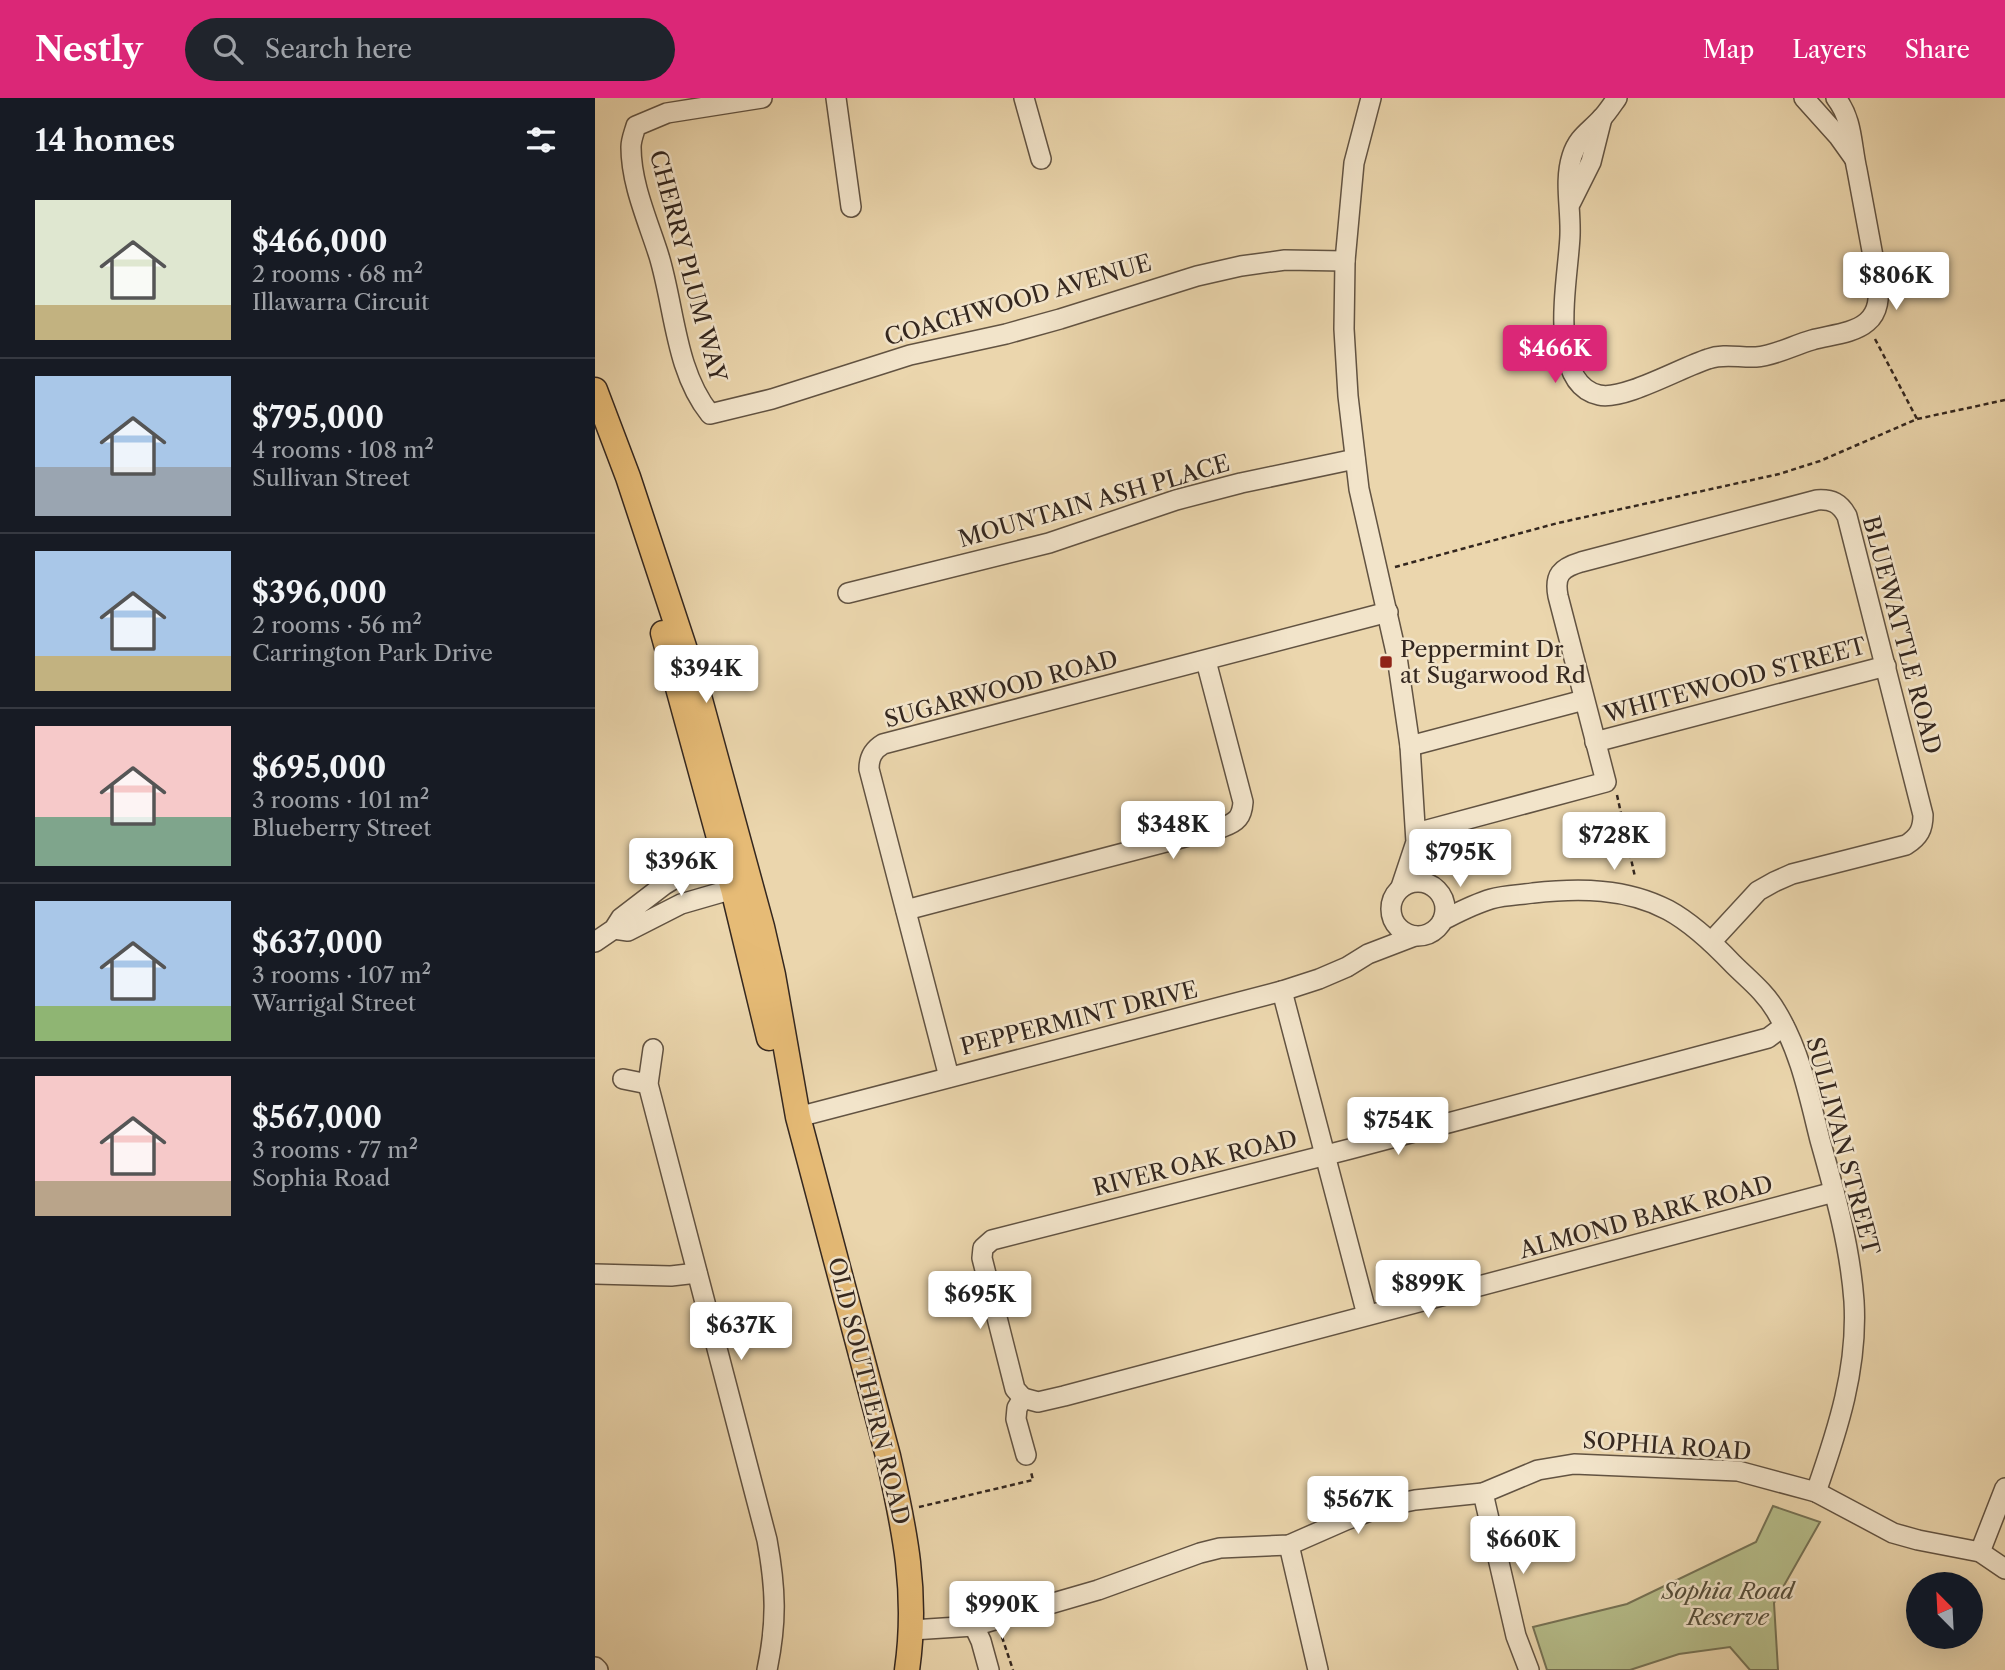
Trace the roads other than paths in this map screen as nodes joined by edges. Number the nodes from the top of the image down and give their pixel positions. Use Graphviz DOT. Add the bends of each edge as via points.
graph roads {
  1 [pos="762,98"];
  2 [pos="836,98"];
  3 [pos="1024,98"];
  4 [pos="1371,98"];
  5 [pos="1617,98"];
  6 [pos="1836,98"];
  7 [pos="1816,103"];
  8 [pos="1602,118"];
  9 [pos="1572,154"];
  10 [pos="1854,158"];
  11 [pos="1041,159"];
  12 [pos="1591,162"];
  13 [pos="1570,204"];
  14 [pos="851,207"];
  15 [pos="1345,261"];
  16 [pos="595,390"];
  17 [pos="710,414"];
  18 [pos="1355,458"];
  19 [pos="848,593"];
  20 [pos="1388,612"];
  21 [pos="1206,660"];
  22 [pos="1886,666"];
  23 [pos="1584,700"];
  24 [pos="1595,742"];
  25 [pos="1410,746"];
  26 [pos="1416,837"];
  27 [pos="734,858"];
  28 [pos="1401,887"];
  29 [pos="1436,889"];
  30 [pos="733,890"];
  31 [pos="1494,898"];
  32 [pos="906,910"];
  33 [pos="1391,913"];
  34 [pos="1443,920"];
  35 [pos="602,932"];
  36 [pos="1415,936"];
  37 [pos="1711,942"];
  38 [pos="1368,954"];
  39 [pos="1282,991"];
  40 [pos="1784,1026"];
  41 [pos="653,1049"];
  42 [pos="949,1077"];
  43 [pos="624,1079"];
  44 [pos="648,1084"];
  45 [pos="798,1117"];
  46 [pos="1326,1156"];
  47 [pos="1834,1192"];
  48 [pos="697,1273"];
  49 [pos="595,1274"];
  50 [pos="1367,1315"];
  51 [pos="1023,1398"];
  52 [pos="1026,1455"];
  53 [pos="2005,1488"];
  54 [pos="1816,1492"];
  55 [pos="1483,1493"];
  56 [pos="1289,1545"];
  57 [pos="1980,1552"];
  58 [pos="2005,1569"];
  59 [pos="974,1626"];
  60 [pos="912,1630"];
  61 [pos="767,1670"];
  62 [pos="907,1670"];
  63 [pos="989,1670"];
  64 [pos="1318,1670"];
  65 [pos="1529,1670"];
  1 -- 17 [label="street, CHERRY PLUM WAY" via="667,113 636,126 630,145 685,368 697,398"];
  2 -- 14 [label="street"];
  3 -- 11 [label="street"];
  4 -- 15 [label="street" via="1355,163"];
  5 -- 8 [label="street"];
  6 -- 10 [label="street" via="1848,118"];
  7 -- 10 [label="street"];
  8 -- 9 [label="street" via="1584,133"];
  8 -- 12 [label="street"];
  9 -- 12 [label="street"];
  9 -- 13 [label="street"];
  10 -- 13 [label="street" via="1879,297 1867,323 1766,356 1710,358 1613,396 1582,387 1573,377 1567,356"];
  12 -- 13 [label="street"];
  15 -- 17 [label="street, COACHWOOD AVENUE" via="1285,260 1205,274 1038,325 910,355"];
  15 -- 18 [label="street" via="1344,328"];
  16 -- 27 [label="main road, OLD SOUTHERN ROAD" via="693,674"];
  18 -- 19 [label="street, MOUNTAIN ASH PLACE" via="1176,500 1049,543"];
  18 -- 20 [label="street"];
  20 -- 21 [label="street, SUGARWOOD ROAD"];
  20 -- 25 [label="street"];
  21 -- 32 [label="street" via="1243,802 1239,819"];
  21 -- 32 [label="street, SUGARWOOD ROAD" via="876,748 869,769"];
  22 -- 23 [label="street, BLUEWATTLE ROAD" via="1847,516 1834,502 1817,500 1564,569 1556,584"];
  22 -- 24 [label="street, WHITEWOOD STREET"];
  22 -- 37 [label="street, BLUEWATTLE ROAD" via="1923,815 1921,832 1906,845 1774,882 1758,891"];
  23 -- 24 [label="street, BLUEWATTLE ROAD"];
  23 -- 25 [label="street"];
  24 -- 26 [label="street, BLUEWATTLE ROAD" via="1606,782"];
  25 -- 26 [label="street"];
  26 -- 28 [label="street"];
  26 -- 29 [label="street"];
  27 -- 30 [label="main road, OLD SOUTHERN ROAD"];
  27 -- 35 [label="street" via="697,865"];
  27 -- 45 [label="main road, OLD SOUTHERN ROAD" via="773,975"];
  28 -- 29 [label="street" via="1417,882"];
  28 -- 33 [label="street"];
  29 -- 31 [label="street, SULLIVAN STREET"];
  29 -- 34 [label="street" via="1445,905"];
  30 -- 35 [label="street" via="681,904 628,931"];
  30 -- 45 [label="main road, OLD SOUTHERN ROAD" via="779,1077"];
  31 -- 34 [label="street, SULLIVAN STREET"];
  31 -- 37 [label="street, SULLIVAN STREET" via="1562,890 1616,893 1668,911"];
  32 -- 42 [label="street, SUGARWOOD ROAD"];
  33 -- 36 [label="street" via="1399,929"];
  33 -- 38 [label="street"];
  34 -- 36 [label="street" via="1431,932"];
  36 -- 38 [label="street, PEPPERMINT DRIVE"];
  37 -- 40 [label="street, SULLIVAN STREET" via="1763,993"];
  38 -- 39 [label="street, PEPPERMINT DRIVE" via="1347,967"];
  39 -- 42 [label="street, PEPPERMINT DRIVE"];
  39 -- 46 [label="street"];
  40 -- 46 [label="street, RIVER OAK ROAD" via="1768,1038"];
  40 -- 47 [label="street, SULLIVAN STREET" via="1797,1056"];
  41 -- 44 [label="street"];
  42 -- 45 [label="street, PEPPERMINT DRIVE"];
  43 -- 44 [label="street"];
  44 -- 48 [label="street"];
  45 -- 60 [label="main road, OLD SOUTHERN ROAD" via="901,1511"];
  46 -- 50 [label="street"];
  46 -- 51 [label="street, RIVER OAK ROAD" via="992,1240 983,1248 982,1258 1015,1389"];
  47 -- 50 [label="street, ALMOND BARK ROAD"];
  47 -- 54 [label="street, SULLIVAN STREET" via="1848,1253 1853,1340 1849,1383"];
  48 -- 49 [label="street"];
  48 -- 61 [label="street" via="774,1576 776,1611"];
  50 -- 51 [label="street, ALMOND BARK ROAD" via="1064,1396 1038,1402"];
  51 -- 52 [label="street" via="1016,1419"];
  53 -- 57 [label="street"];
  54 -- 55 [label="street, SOPHIA ROAD" via="1738,1471 1588,1463 1538,1470"];
  54 -- 57 [label="street, SOPHIA ROAD" via="1893,1533"];
  55 -- 56 [label="street, SOPHIA ROAD" via="1381,1507"];
  55 -- 65 [label="street"];
  56 -- 59 [label="street, SOPHIA ROAD" via="1210,1550 1098,1590"];
  56 -- 64 [label="street"];
  57 -- 58 [label="street, SOPHIA ROAD"];
  59 -- 60 [label="street, SOPHIA ROAD"];
  59 -- 63 [label="street"];
  60 -- 62 [label="main road, OLD SOUTHERN ROAD"];
}
